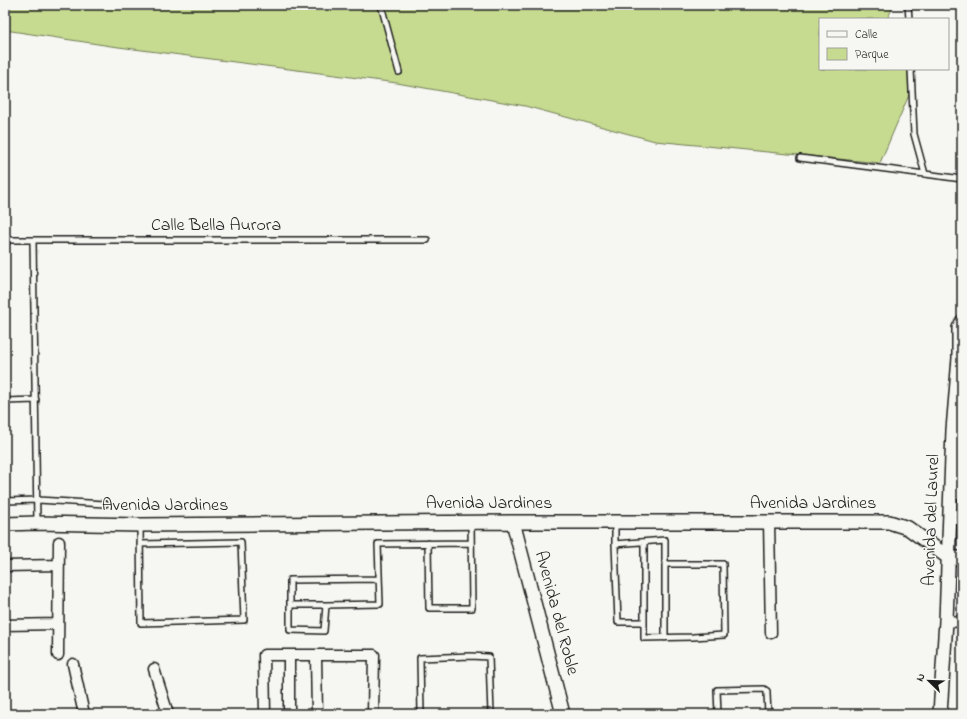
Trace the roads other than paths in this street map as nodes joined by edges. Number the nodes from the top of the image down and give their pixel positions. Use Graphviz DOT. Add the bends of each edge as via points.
graph roads {
  1 [pos="381,5"];
  2 [pos="908,5"];
  3 [pos="909,18"];
  4 [pos="911,70"];
  5 [pos="399,72"];
  6 [pos="800,158"];
  7 [pos="925,174"];
  8 [pos="962,179"];
  9 [pos="5,240"];
  10 [pos="33,240"];
  11 [pos="427,240"];
  12 [pos="961,326"];
  13 [pos="959,387"];
  14 [pos="36,400"];
  15 [pos="5,401"];
  16 [pos="958,431"];
  17 [pos="957,494"];
  18 [pos="38,500"];
  19 [pos="5,501"];
  20 [pos="105,504"];
  21 [pos="769,521"];
  22 [pos="513,522"];
  23 [pos="615,522"];
  24 [pos="37,523"];
  25 [pos="471,523"];
  26 [pos="5,524"];
  27 [pos="140,525"];
  28 [pos="59,542"];
  29 [pos="644,542"];
  30 [pos="428,543"];
  31 [pos="471,543"];
  32 [pos="140,544"];
  33 [pos="615,544"];
  34 [pos="949,558"];
  35 [pos="962,558"];
  36 [pos="665,564"];
  37 [pos="59,565"];
  38 [pos="5,566"];
  39 [pos="379,580"];
  40 [pos="290,605"];
  41 [pos="326,605"];
  42 [pos="946,621"];
  43 [pos="644,622"];
  44 [pos="962,622"];
  45 [pos="58,624"];
  46 [pos="5,625"];
  47 [pos="771,633"];
  48 [pos="665,638"];
  49 [pos="58,655"];
  50 [pos="289,656"];
  51 [pos="316,656"];
  52 [pos="73,664"];
  53 [pos="154,669"];
  54 [pos="84,714"];
  55 [pos="168,714"];
  56 [pos="264,714"];
  57 [pos="289,714"];
  58 [pos="317,714"];
  59 [pos="372,714"];
  60 [pos="421,714"];
  61 [pos="491,714"];
  62 [pos="563,714"];
  63 [pos="718,714"];
  64 [pos="768,714"];
  65 [pos="940,714"];
  1 -- 5 [label="lane"];
  2 -- 3 [label="lane"];
  4 -- 7 [label="lane" via="914,134"];
  6 -- 7 [label="lane"];
  7 -- 8 [label="lane"];
  9 -- 10 [label="lane, Calle Bella Aurora"];
  10 -- 11 [label="lane, Calle Bella Aurora"];
  10 -- 14 [label="lane"];
  12 -- 13 [label="street, Avenida del Laurel"];
  13 -- 16 [label="street, Avenida del Laurel"];
  14 -- 15 [label="lane"];
  14 -- 18 [label="lane"];
  16 -- 17 [label="street, Avenida del Laurel"];
  17 -- 34 [label="street, Avenida del Laurel"];
  18 -- 19 [label="lane"];
  18 -- 20 [label="lane"];
  18 -- 24 [label="lane"];
  21 -- 23 [label="street, Avenida Jardines"];
  21 -- 34 [label="street, Avenida Jardines" via="889,522 908,528"];
  21 -- 47 [label="street"];
  22 -- 23 [label="street, Avenida Jardines"];
  22 -- 25 [label="street, Avenida Jardines"];
  22 -- 62 [label="street, Avenida del Roble"];
  23 -- 33 [label="lane"];
  24 -- 26 [label="street, Avenida Jardines"];
  24 -- 27 [label="street, Avenida Jardines"];
  25 -- 27 [label="street, Avenida Jardines"];
  25 -- 31 [label="lane"];
  27 -- 32 [label="lane"];
  28 -- 37 [label="street"];
  29 -- 33 [label="lane"];
  29 -- 36 [label="lane" via="665,540"];
  29 -- 43 [label="lane"];
  30 -- 31 [label="lane"];
  30 -- 31 [label="lane" via="429,608 472,608"];
  30 -- 39 [label="lane" via="378,544"];
  32 -- 32 [label="lane" via="141,623 244,620 241,542"];
  33 -- 43 [label="lane" via="618,622"];
  34 -- 35 [label="street"];
  34 -- 42 [label="street, Avenida del Laurel"];
  36 -- 48 [label="lane"];
  36 -- 48 [label="lane" via="723,564 724,635"];
  37 -- 38 [label="street"];
  37 -- 45 [label="street"];
  39 -- 40 [label="lane" via="290,580"];
  39 -- 41 [label="lane" via="380,604"];
  40 -- 41 [label="lane"];
  40 -- 41 [label="lane" via="290,630 324,631"];
  42 -- 44 [label="street"];
  42 -- 65 [label="street, Avenida del Laurel"];
  43 -- 48 [label="lane" via="644,638"];
  45 -- 46 [label="street"];
  45 -- 49 [label="street"];
  50 -- 51 [label="street"];
  50 -- 56 [label="street" via="264,655"];
  50 -- 57 [label="street"];
  51 -- 58 [label="street"];
  51 -- 59 [label="street" via="374,655"];
  52 -- 54 [label="street"];
  53 -- 55 [label="street"];
  60 -- 61 [label="lane" via="420,658 470,656 489,657"];
  63 -- 64 [label="lane" via="717,690 764,689 767,691"];
}
